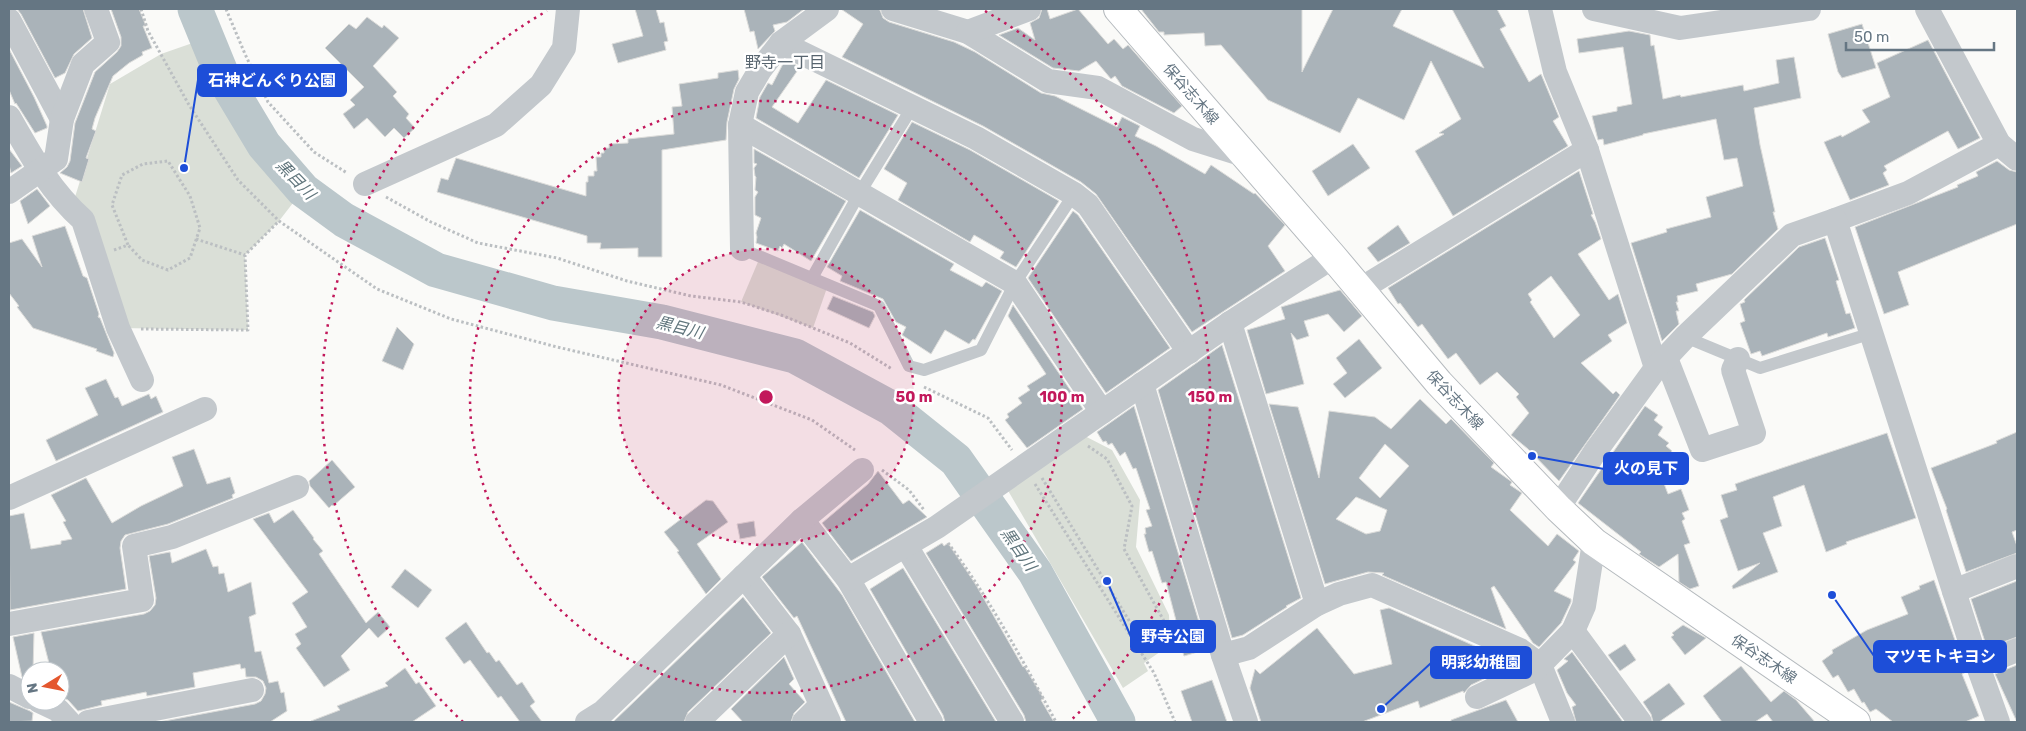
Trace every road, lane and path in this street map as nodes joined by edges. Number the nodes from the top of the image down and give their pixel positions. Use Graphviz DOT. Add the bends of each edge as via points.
graph roads {
  1 [pos="96,9"];
  2 [pos="141,9"];
  3 [pos="226,9"];
  4 [pos="568,9"];
  5 [pos="827,9"];
  6 [pos="893,9"];
  7 [pos="1029,9"];
  8 [pos="1118,9"];
  9 [pos="1540,9"];
  10 [pos="1594,9"];
  11 [pos="1809,9"];
  12 [pos="1927,9"];
  13 [pos="9,20"];
  14 [pos="968,32"];
  15 [pos="781,43"];
  16 [pos="913,106"];
  17 [pos="9,117"];
  18 [pos="62,119"];
  19 [pos="740,125"];
  20 [pos="1999,144"];
  21 [pos="1587,150"];
  22 [pos="1244,155"];
  23 [pos="2017,159"];
  24 [pos="39,170"];
  25 [pos="365,184"];
  26 [pos="9,192"];
  27 [pos="859,194"];
  28 [pos="1074,194"];
  29 [pos="1835,220"];
  30 [pos="279,221"];
  31 [pos="196,239"];
  32 [pos="128,245"];
  33 [pos="742,249"];
  34 [pos="245,254"];
  35 [pos="95,257"];
  36 [pos="1333,257"];
  37 [pos="812,278"];
  38 [pos="1015,283"];
  39 [pos="1359,290"];
  40 [pos="1230,323"];
  41 [pos="118,328"];
  42 [pos="1872,333"];
  43 [pos="1685,337"];
  44 [pos="1189,352"];
  45 [pos="1738,359"];
  46 [pos="1661,363"];
  47 [pos="898,372"];
  48 [pos="142,380"];
  49 [pos="1142,384"];
  50 [pos="923,386"];
  51 [pos="205,408"];
  52 [pos="1102,412"];
  53 [pos="1070,434"];
  54 [pos="866,463"];
  55 [pos="1028,464"];
  56 [pos="297,487"];
  57 [pos="9,498"];
  58 [pos="1558,508"];
  59 [pos="802,520"];
  60 [pos="937,527"];
  61 [pos="1594,542"];
  62 [pos="906,546"];
  63 [pos="2017,566"];
  64 [pos="744,576"];
  65 [pos="848,579"];
  66 [pos="1954,591"];
  67 [pos="1317,604"];
  68 [pos="9,624"];
  69 [pos="1573,631"];
  70 [pos="790,634"];
  71 [pos="1146,650"];
  72 [pos="2017,650"];
  73 [pos="1141,653"];
  74 [pos="1223,655"];
  75 [pos="1540,665"];
  76 [pos="1978,666"];
  77 [pos="252,690"];
  78 [pos="1477,698"];
  79 [pos="59,711"];
  80 [pos="825,714"];
  81 [pos="2017,715"];
  82 [pos="600,719"];
  83 [pos="69,722"];
  84 [pos="88,722"];
  85 [pos="698,722"];
  86 [pos="804,722"];
  87 [pos="931,722"];
  88 [pos="1012,722"];
  89 [pos="1056,722"];
  90 [pos="1174,722"];
  91 [pos="1246,722"];
  92 [pos="1563,722"];
  93 [pos="1640,722"];
  94 [pos="1856,722"];
  95 [pos="1999,722"];
  1 -- 18 [label="street" via="108,42 83,64"];
  2 -- 30 [label="path" via="148,31 189,105 238,180"];
  3 -- 25 [label="path" via="268,102 314,152"];
  4 -- 25 [label="street" via="564,48 541,85 496,125"];
  5 -- 15 [label="street"];
  6 -- 14 [label="street"];
  7 -- 14 [label="street"];
  8 -- 22 [label="main road, 保谷志木線"];
  9 -- 21 [label="street" via="1556,72"];
  10 -- 11 [label="street" via="1680,28"];
  12 -- 20 [label="street"];
  13 -- 18 [label="street"];
  14 -- 22 [label="street" via="1048,81 1098,88 1193,139"];
  15 -- 16 [label="street"];
  15 -- 19 [label="street" via="747,92"];
  16 -- 27 [label="lane"];
  16 -- 28 [label="street"];
  17 -- 24 [label="street"];
  18 -- 24 [label="street" via="56,159"];
  19 -- 27 [label="street"];
  19 -- 33 [label="street"];
  20 -- 23 [label="street"];
  20 -- 29 [label="street" via="1908,193"];
  21 -- 39 [label="street"];
  21 -- 46 [label="street"];
  22 -- 36 [label="main road, 保谷志木線"];
  24 -- 26 [label="street"];
  24 -- 35 [label="street" via="83,220"];
  25 -- 47 [label="path" via="431,222 478,243 557,258 627,281 691,296 741,302 850,344"];
  27 -- 37 [label="lane"];
  27 -- 38 [label="street"];
  28 -- 38 [label="lane"];
  28 -- 44 [label="street" via="1088,205"];
  29 -- 42 [label="street"];
  29 -- 43 [label="street" via="1792,235"];
  30 -- 34 [label="path"];
  30 -- 54 [label="path" via="377,289 451,318 721,386 812,420"];
  31 -- 32 [label="path" via="190,258 168,270 142,260"];
  31 -- 32 [label="path" via="200,228 190,196 168,161 143,164 122,174 112,204"];
  31 -- 34 [label="path"];
  32 -- 35 [label="path"];
  33 -- 37 [label="lane"];
  34 -- 41 [label="path" via="248,330"];
  35 -- 41 [label="street"];
  36 -- 39 [label="main road, 保谷志木線"];
  36 -- 40 [label="street"];
  37 -- 38 [label="lane" via="879,306 909,366 924,370 980,350"];
  38 -- 52 [label="street"];
  39 -- 58 [label="main road, 保谷志木線" via="1439,383"];
  40 -- 44 [label="street"];
  40 -- 67 [label="street"];
  41 -- 48 [label="street"];
  42 -- 45 [label="lane" via="1760,368"];
  42 -- 66 [label="street"];
  43 -- 45 [label="lane"];
  43 -- 46 [label="street"];
  44 -- 49 [label="street"];
  45 -- 46 [label="street" via="1734,370 1754,433 1702,450"];
  46 -- 58 [label="street"];
  49 -- 52 [label="street"];
  49 -- 74 [label="street"];
  50 -- 55 [label="path" via="988,418"];
  51 -- 57 [label="street"];
  52 -- 53 [label="street"];
  53 -- 55 [label="street"];
  53 -- 71 [label="path" via="1107,459 1132,506 1124,549 1164,621 1162,640"];
  54 -- 59 [label="street"];
  54 -- 60 [label="path" via="909,490"];
  55 -- 60 [label="street"];
  55 -- 71 [label="path"];
  55 -- 73 [label="path"];
  56 -- 68 [label="street" via="172,538 134,546 142,600"];
  58 -- 61 [label="main road, 保谷志木線"];
  59 -- 64 [label="street"];
  59 -- 65 [label="street"];
  60 -- 62 [label="street"];
  60 -- 89 [label="path" via="963,563"];
  61 -- 69 [label="street" via="1584,606"];
  61 -- 94 [label="main road, 保谷志木線"];
  62 -- 65 [label="street"];
  62 -- 88 [label="street"];
  63 -- 66 [label="street"];
  64 -- 70 [label="street"];
  64 -- 82 [label="street"];
  65 -- 87 [label="street"];
  66 -- 76 [label="street"];
  67 -- 74 [label="street" via="1249,648"];
  67 -- 75 [label="street" via="1372,585 1520,650"];
  69 -- 75 [label="street"];
  69 -- 93 [label="street"];
  70 -- 80 [label="street"];
  70 -- 85 [label="street"];
  71 -- 73 [label="path"];
  72 -- 76 [label="street"];
  73 -- 90 [label="path" via="1154,673"];
  74 -- 91 [label="street"];
  75 -- 78 [label="street"];
  75 -- 92 [label="street"];
  76 -- 95 [label="street"];
  77 -- 84 [label="street"];
  79 -- 83 [label="street"];
  80 -- 86 [label="street"];
  81 -- 95 [label="street"];
}
